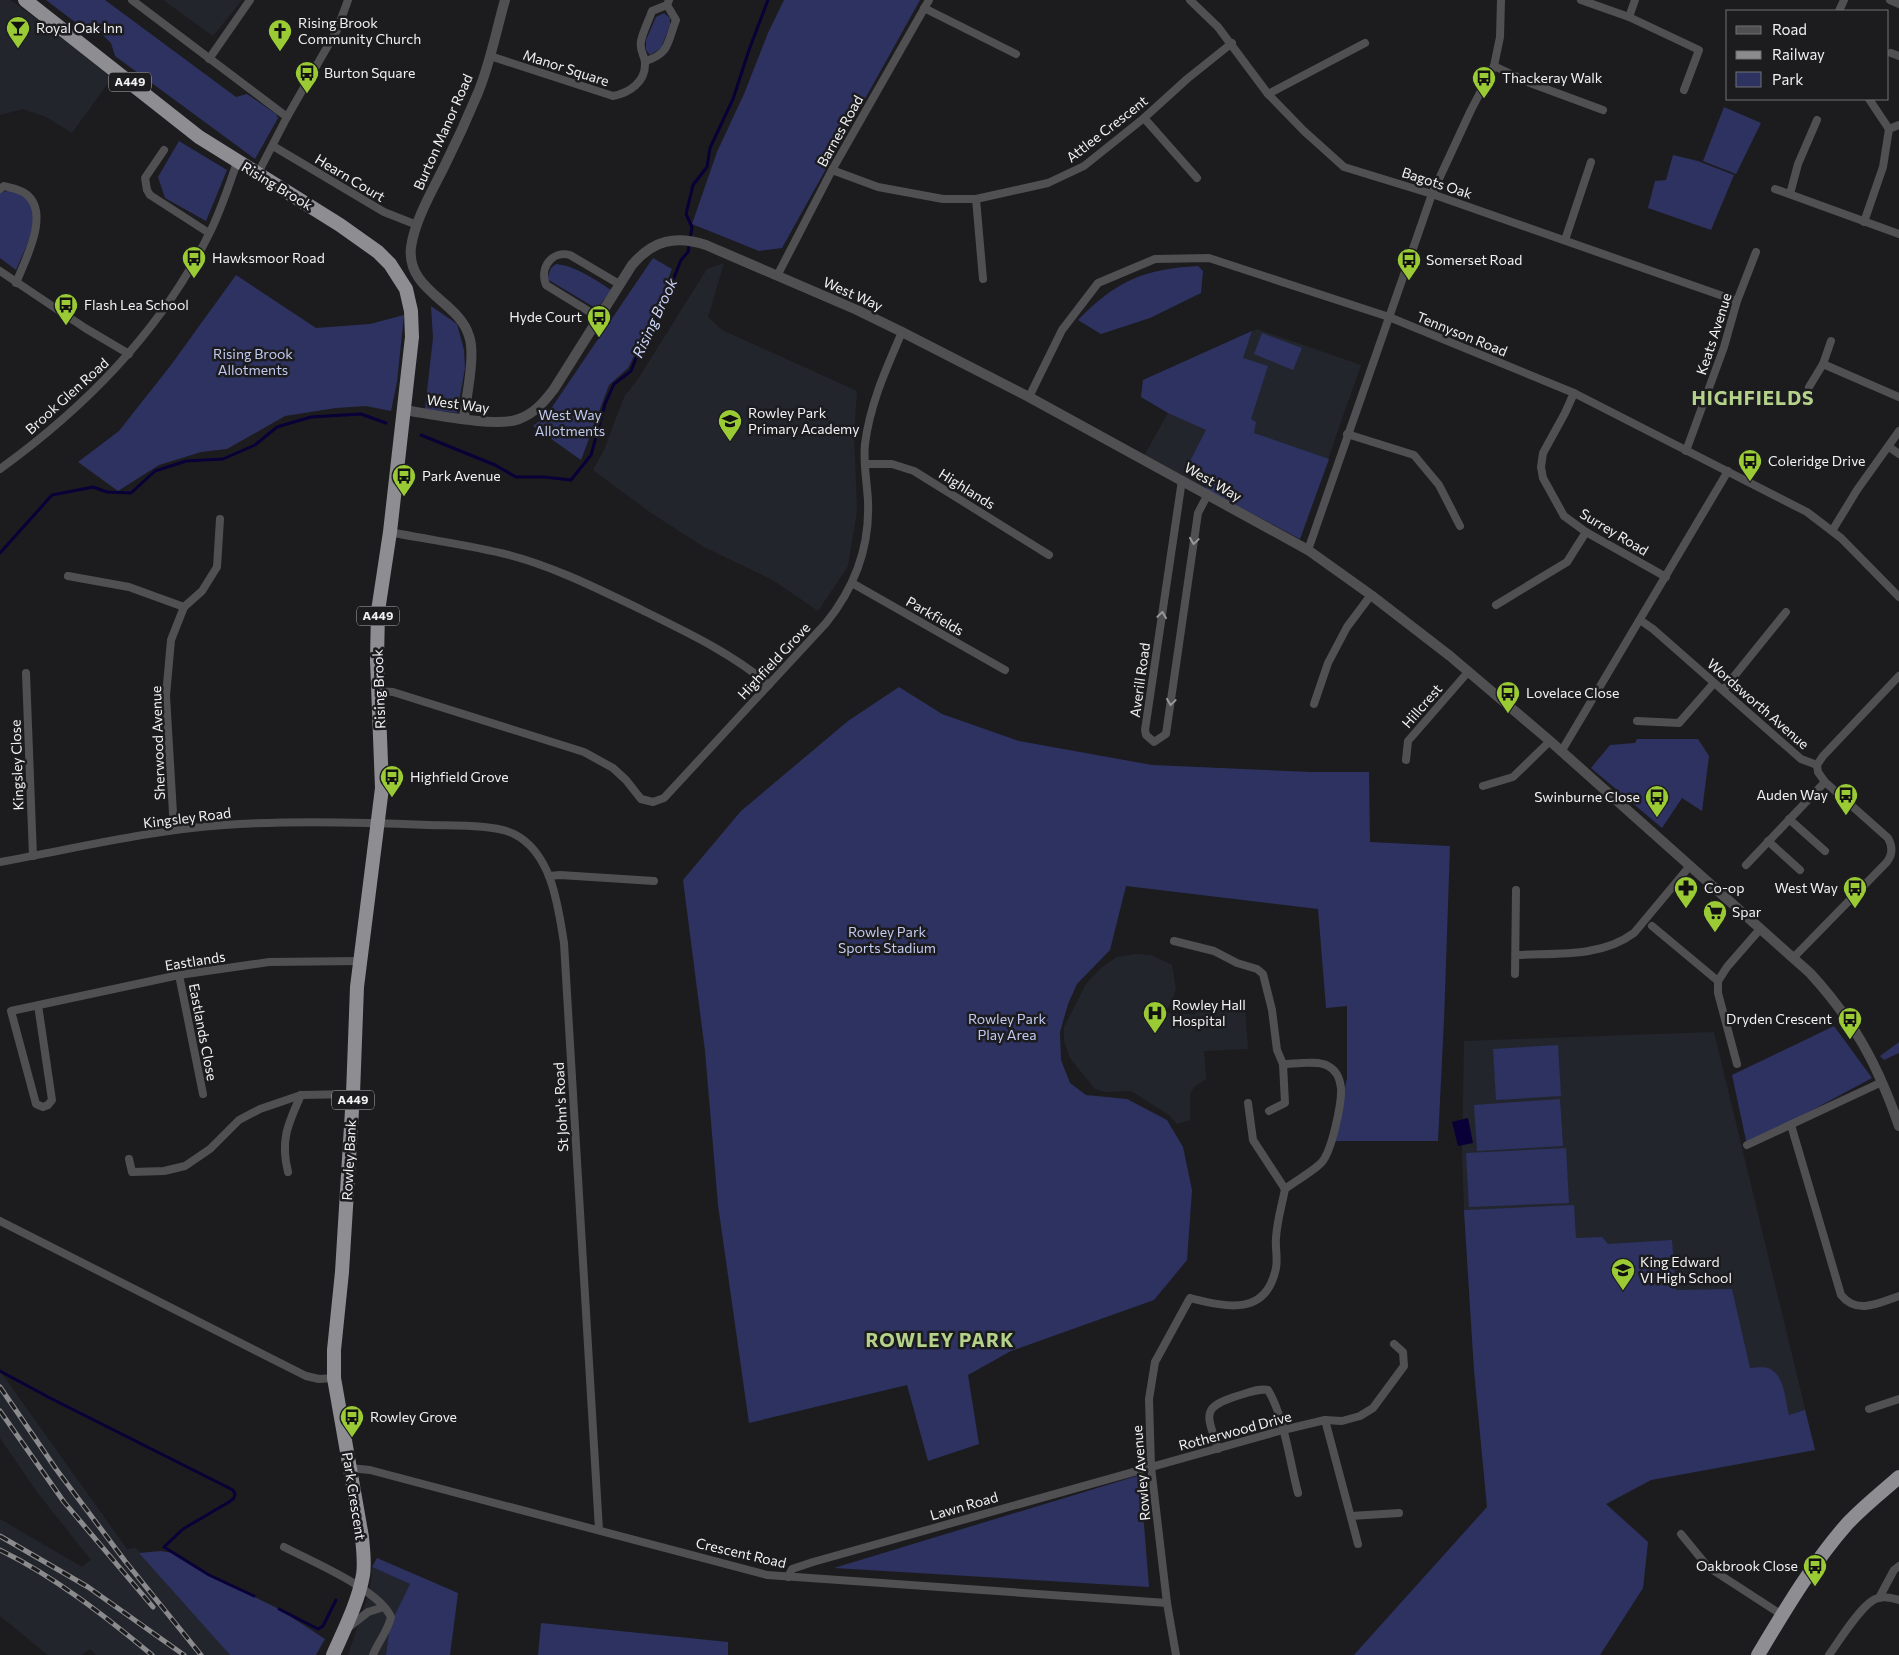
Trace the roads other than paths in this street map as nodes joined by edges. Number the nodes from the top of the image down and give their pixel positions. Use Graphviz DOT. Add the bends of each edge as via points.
graph roads {
  1 [pos="25,0"];
  2 [pos="132,0"];
  3 [pos="250,0"];
  4 [pos="348,0"];
  5 [pos="505,0"];
  6 [pos="1190,0"];
  7 [pos="1502,0"];
  8 [pos="1581,0"];
  9 [pos="1635,0"];
  10 [pos="1890,0"];
  11 [pos="668,3"];
  12 [pos="926,4"];
  13 [pos="1899,4"];
  14 [pos="1630,17"];
  15 [pos="1232,43"];
  16 [pos="1365,43"];
  17 [pos="1891,53"];
  18 [pos="1016,54"];
  19 [pos="490,56"];
  20 [pos="1899,56"];
  21 [pos="209,59"];
  22 [pos="646,61"];
  23 [pos="1494,66"];
  24 [pos="1684,90"];
  25 [pos="1268,94"];
  26 [pos="1870,100"];
  27 [pos="1603,110"];
  28 [pos="288,118"];
  29 [pos="1144,118"];
  30 [pos="1817,120"];
  31 [pos="1899,125"];
  32 [pos="1890,129"];
  33 [pos="273,146"];
  34 [pos="164,150"];
  35 [pos="238,162"];
  36 [pos="1591,162"];
  37 [pos="832,170"];
  38 [pos="258,173"];
  39 [pos="1197,178"];
  40 [pos="0,189"];
  41 [pos="1775,189"];
  42 [pos="1432,194"];
  43 [pos="1790,194"];
  44 [pos="976,199"];
  45 [pos="1864,222"];
  46 [pos="417,225"];
  47 [pos="209,233"];
  48 [pos="1899,234"];
  49 [pos="1565,240"];
  50 [pos="1756,252"];
  51 [pos="0,271"];
  52 [pos="777,276"];
  53 [pos="983,280"];
  54 [pos="16,283"];
  55 [pos="619,284"];
  56 [pos="1737,301"];
  57 [pos="598,317"];
  58 [pos="1389,317"];
  59 [pos="902,332"];
  60 [pos="1831,341"];
  61 [pos="129,354"];
  62 [pos="1823,364"];
  63 [pos="1809,387"];
  64 [pos="1574,393"];
  65 [pos="1029,397"];
  66 [pos="1899,397"];
  67 [pos="404,410"];
  68 [pos="464,418"];
  69 [pos="1899,431"];
  70 [pos="1347,434"];
  71 [pos="1889,447"];
  72 [pos="1686,451"];
  73 [pos="1899,454"];
  74 [pos="865,464"];
  75 [pos="0,469"];
  76 [pos="1728,472"];
  77 [pos="1182,480"];
  78 [pos="1208,494"];
  79 [pos="220,519"];
  80 [pos="1460,526"];
  81 [pos="1832,531"];
  82 [pos="390,532"];
  83 [pos="1586,532"];
  84 [pos="1308,550"];
  85 [pos="1049,555"];
  86 [pos="68,576"];
  87 [pos="1666,577"];
  88 [pos="852,583"];
  89 [pos="1371,595"];
  90 [pos="1899,597"];
  91 [pos="1496,605"];
  92 [pos="184,607"];
  93 [pos="1786,612"];
  94 [pos="1640,620"];
  95 [pos="1005,670"];
  96 [pos="1468,672"];
  97 [pos="26,673"];
  98 [pos="1899,676"];
  99 [pos="1714,683"];
  100 [pos="770,685"];
  101 [pos="1723,690"];
  102 [pos="378,691"];
  103 [pos="1314,704"];
  104 [pos="1637,721"];
  105 [pos="1550,741"];
  106 [pos="1560,752"];
  107 [pos="1406,760"];
  108 [pos="1817,765"];
  109 [pos="1825,782"];
  110 [pos="1483,786"];
  111 [pos="1789,819"];
  112 [pos="379,823"];
  113 [pos="174,830"];
  114 [pos="1768,841"];
  115 [pos="1825,851"];
  116 [pos="1895,853"];
  117 [pos="33,856"];
  118 [pos="0,862"];
  119 [pos="1746,865"];
  120 [pos="1689,867"];
  121 [pos="1800,870"];
  122 [pos="549,876"];
  123 [pos="654,881"];
  124 [pos="1516,890"];
  125 [pos="1652,926"];
  126 [pos="1761,928"];
  127 [pos="1174,941"];
  128 [pos="1516,954"];
  129 [pos="1794,958"];
  130 [pos="359,961"];
  131 [pos="1515,974"];
  132 [pos="179,976"];
  133 [pos="1718,981"];
  134 [pos="38,1005"];
  135 [pos="1282,1064"];
  136 [pos="1737,1064"];
  137 [pos="1882,1082"];
  138 [pos="203,1094"];
  139 [pos="353,1094"];
  140 [pos="301,1095"];
  141 [pos="1248,1103"];
  142 [pos="1269,1111"];
  143 [pos="1791,1124"];
  144 [pos="1899,1126"];
  145 [pos="1747,1144"];
  146 [pos="129,1159"];
  147 [pos="288,1172"];
  148 [pos="1285,1189"];
  149 [pos="0,1221"];
  150 [pos="1899,1296"];
  151 [pos="1394,1344"];
  152 [pos="334,1378"];
  153 [pos="1899,1400"];
  154 [pos="1869,1409"];
  155 [pos="1325,1420"];
  156 [pos="1283,1430"];
  157 [pos="1218,1449"];
  158 [pos="1151,1466"];
  159 [pos="350,1468"];
  160 [pos="1899,1477"];
  161 [pos="1298,1493"];
  162 [pos="1399,1513"];
  163 [pos="1351,1516"];
  164 [pos="599,1530"];
  165 [pos="1681,1534"];
  166 [pos="1358,1544"];
  167 [pos="284,1547"];
  168 [pos="1899,1566"];
  169 [pos="788,1577"];
  170 [pos="360,1585"];
  171 [pos="1879,1598"];
  172 [pos="1899,1600"];
  173 [pos="1167,1603"];
  174 [pos="384,1607"];
  175 [pos="1782,1616"];
  176 [pos="343,1631"];
  177 [pos="333,1655"];
  178 [pos="373,1655"];
  179 [pos="1176,1655"];
  180 [pos="1758,1655"];
  181 [pos="1830,1655"];
  1 -- 35 [label="highway, Rising Brook / A449" via="181,124"];
  2 -- 21 [label="street"];
  3 -- 21 [label="street"];
  4 -- 28 [label="street" via="337,30"];
  5 -- 19 [label="street, Burton Manor Road"];
  6 -- 15 [label="street, Bagots Oak"];
  7 -- 23 [label="street"];
  8 -- 14 [label="street"];
  9 -- 14 [label="street"];
  10 -- 13 [label="street"];
  11 -- 22 [label="street" via="652,11 641,40 640,51"];
  11 -- 22 [label="street" via="676,20 664,53"];
  12 -- 18 [label="street"];
  12 -- 37 [label="street, Barnes Road"];
  14 -- 24 [label="street" via="1699,50"];
  15 -- 25 [label="street, Bagots Oak"];
  15 -- 29 [label="street, Attlee Crescent"];
  16 -- 25 [label="street"];
  17 -- 20 [label="street"];
  19 -- 22 [label="street, Manor Square" via="612,96 632,89 643,76"];
  19 -- 46 [label="street, Burton Manor Road" via="478,92"];
  21 -- 28 [label="street"];
  23 -- 27 [label="street"];
  23 -- 42 [label="street"];
  25 -- 42 [label="street, Bagots Oak" via="1344,167"];
  26 -- 32 [label="street"];
  28 -- 33 [label="street"];
  29 -- 39 [label="street"];
  29 -- 44 [label="street, Attlee Crescent" via="1084,166 1068,174 1048,183"];
  30 -- 43 [label="street" via="1798,164"];
  31 -- 32 [label="street"];
  32 -- 45 [label="street" via="1883,167"];
  33 -- 38 [label="street"];
  33 -- 46 [label="street, Hearn Court" via="384,212"];
  34 -- 47 [label="street" via="145,178 147,190"];
  35 -- 38 [label="highway, Rising Brook / A449"];
  35 -- 47 [label="street, Brook Glen Road"];
  36 -- 49 [label="street"];
  37 -- 44 [label="street, Attlee Crescent" via="878,187 943,199"];
  37 -- 52 [label="street, Barnes Road"];
  38 -- 67 [label="highway, Rising Brook / A449" via="363,240 399,276 409,300 412,322"];
  40 -- 54 [label="street" via="4,186 26,194 34,203 37,215 36,230"];
  41 -- 43 [label="street"];
  42 -- 49 [label="street, Bagots Oak"];
  42 -- 58 [label="street"];
  43 -- 45 [label="street"];
  44 -- 53 [label="street"];
  45 -- 48 [label="street"];
  46 -- 68 [label="street, Burton Manor Road" via="411,248 417,275 424,286 459,317 470,336"];
  47 -- 61 [label="street, Brook Glen Road" via="168,304"];
  49 -- 56 [label="street, Bagots Oak"];
  50 -- 56 [label="street, Keats Avenue"];
  51 -- 54 [label="street"];
  52 -- 55 [label="street, West Way" via="696,242 682,240 663,243 645,252"];
  52 -- 59 [label="street, West Way"];
  54 -- 61 [label="street"];
  55 -- 57 [label="street, West Way"];
  55 -- 57 [label="street" via="570,255 557,254 548,261 543,271 546,285"];
  56 -- 72 [label="street, Keats Avenue"];
  57 -- 68 [label="street, West Way" via="554,389 534,411 504,422"];
  58 -- 64 [label="street, Tennyson Road"];
  58 -- 65 [label="street, Tennyson Road" via="1209,258 1155,259 1098,283 1062,330"];
  58 -- 70 [label="street"];
  59 -- 65 [label="street, West Way"];
  59 -- 74 [label="street, Highfield Grove" via="874,400"];
  60 -- 62 [label="street"];
  61 -- 75 [label="street, Brook Glen Road" via="68,416"];
  62 -- 63 [label="street"];
  62 -- 66 [label="street"];
  64 -- 72 [label="street, Tennyson Road"];
  64 -- 83 [label="street, Surrey Road" via="1543,453 1540,467 1564,516"];
  65 -- 77 [label="street, West Way"];
  67 -- 68 [label="street, West Way"];
  67 -- 82 [label="highway, Rising Brook / A449"];
  69 -- 71 [label="street"];
  70 -- 80 [label="street" via="1414,455 1439,485"];
  70 -- 84 [label="street"];
  71 -- 73 [label="street"];
  71 -- 81 [label="street"];
  72 -- 76 [label="street, Tennyson Road"];
  74 -- 85 [label="street, Highlands" via="892,464 914,471"];
  74 -- 88 [label="street, Highfield Grove" via="867,532"];
  76 -- 81 [label="street, Tennyson Road" via="1807,512"];
  76 -- 87 [label="street"];
  77 -- 78 [label="street, West Way"];
  78 -- 77 [label="street, Averill Road, one-way" via="1198,514 1166,734 1154,742 1145,730"];
  78 -- 84 [label="street, West Way"];
  79 -- 92 [label="street, Sherwood Avenue" via="217,567 202,591"];
  81 -- 90 [label="street, Tennyson Road"];
  82 -- 100 [label="street" via="509,555 564,575 703,641"];
  82 -- 102 [label="highway, Rising Brook / A449" via="378,611"];
  83 -- 87 [label="street, Surrey Road"];
  83 -- 91 [label="street" via="1567,562"];
  84 -- 89 [label="street, West Way"];
  86 -- 92 [label="street" via="129,587"];
  87 -- 94 [label="street"];
  88 -- 95 [label="street, Parkfields"];
  88 -- 100 [label="street, Highfield Grove" via="826,623"];
  89 -- 96 [label="street, West Way"];
  89 -- 103 [label="street" via="1347,627 1328,663"];
  92 -- 113 [label="street, Sherwood Avenue" via="171,640 166,696"];
  93 -- 101 [label="street"];
  94 -- 99 [label="street, Wordsworth Avenue"];
  94 -- 106 [label="street"];
  96 -- 105 [label="street, West Way"];
  96 -- 107 [label="street, Hillcrest" via="1408,742"];
  97 -- 117 [label="street, Kingsley Close"];
  98 -- 108 [label="street"];
  99 -- 101 [label="street, Wordsworth Avenue"];
  99 -- 104 [label="street" via="1679,722"];
  100 -- 102 [label="street, Highfield Grove" via="664,798 653,802 641,800 613,768 584,752 393,692"];
  101 -- 108 [label="street, Wordsworth Avenue" via="1801,760"];
  102 -- 112 [label="highway, Rising Brook / A449" via="382,788"];
  105 -- 106 [label="street, West Way"];
  105 -- 110 [label="street" via="1513,777"];
  106 -- 120 [label="street, West Way"];
  108 -- 109 [label="street, Wordsworth Avenue"];
  109 -- 111 [label="street"];
  109 -- 116 [label="street, Wordsworth Avenue" via="1888,838"];
  111 -- 114 [label="street"];
  111 -- 115 [label="street"];
  112 -- 113 [label="street, Kingsley Road" via="267,823"];
  112 -- 122 [label="street, St John's Road" via="504,830 532,848"];
  112 -- 130 [label="highway, Rowley Bank / A449"];
  113 -- 117 [label="street, Kingsley Road"];
  114 -- 119 [label="street"];
  114 -- 121 [label="street"];
  116 -- 129 [label="street, Wordsworth Avenue"];
  117 -- 118 [label="street, Kingsley Road"];
  120 -- 126 [label="street, West Way"];
  120 -- 128 [label="street" via="1634,933 1622,942 1592,952"];
  122 -- 123 [label="street"];
  122 -- 164 [label="street, St John's Road" via="564,943"];
  124 -- 128 [label="street"];
  125 -- 133 [label="street"];
  126 -- 129 [label="street, West Way"];
  126 -- 133 [label="street"];
  127 -- 135 [label="street" via="1214,951 1237,963 1257,968 1263,974"];
  128 -- 131 [label="street"];
  129 -- 137 [label="street, West Way" via="1845,1015"];
  130 -- 132 [label="street, Eastlands" via="269,962"];
  130 -- 139 [label="highway, Rowley Bank / A449"];
  132 -- 134 [label="street, Eastlands"];
  132 -- 138 [label="street, Eastlands Close"];
  133 -- 136 [label="street" via="1718,993"];
  134 -- 134 [label="street, Eastlands" via="52,1100 48,1106 42,1107 36,1104 11,1010"];
  135 -- 142 [label="street" via="1285,1103"];
  135 -- 148 [label="street" via="1327,1065 1339,1078 1341,1088 1332,1142 1322,1162"];
  137 -- 143 [label="street"];
  137 -- 144 [label="street, West Way"];
  139 -- 140 [label="street"];
  139 -- 152 [label="highway, Rowley Bank / A449"];
  140 -- 146 [label="street" via="239,1120 210,1149 185,1166 164,1171 132,1172"];
  140 -- 147 [label="street" via="286,1128 284,1156"];
  141 -- 148 [label="street" via="1253,1140"];
  143 -- 145 [label="street"];
  143 -- 150 [label="street" via="1841,1295 1852,1305 1860,1307"];
  148 -- 158 [label="street, Rowley Avenue" via="1276,1235 1276,1268 1265,1294 1257,1301 1232,1306 1190,1298 1155,1362 1148,1399"];
  149 -- 152 [label="street" via="306,1376"];
  151 -- 155 [label="street, Rotherwood Drive" via="1403,1352 1404,1366 1373,1408 1342,1421"];
  152 -- 159 [label="highway, Park Crescent / A449"];
  153 -- 154 [label="street"];
  155 -- 156 [label="street, Rotherwood Drive"];
  155 -- 163 [label="street"];
  156 -- 157 [label="street, Rotherwood Drive"];
  156 -- 157 [label="street" via="1268,1390 1223,1400 1212,1406 1209,1413"];
  156 -- 161 [label="street"];
  157 -- 158 [label="street, Rotherwood Drive"];
  158 -- 169 [label="street, Lawn Road" via="813,1562 792,1570"];
  158 -- 173 [label="street, Rowley Avenue"];
  159 -- 164 [label="street, Crescent Road" via="370,1470"];
  159 -- 170 [label="highway, Park Crescent / A449" via="362,1536 364,1561"];
  160 -- 175 [label="highway" via="1832,1542"];
  162 -- 163 [label="street"];
  163 -- 166 [label="street"];
  164 -- 169 [label="street, Crescent Road" via="746,1570"];
  165 -- 175 [label="street" via="1708,1567"];
  167 -- 170 [label="street"];
  168 -- 171 [label="street"];
  169 -- 173 [label="street, Crescent Road"];
  170 -- 174 [label="street"];
  170 -- 176 [label="highway, A449"];
  171 -- 172 [label="street"];
  171 -- 181 [label="street" via="1862,1610"];
  173 -- 179 [label="street, Rowley Avenue"];
  174 -- 176 [label="street" via="368,1612"];
  174 -- 178 [label="street" via="391,1617 389,1626"];
  175 -- 180 [label="highway"];
  176 -- 177 [label="highway, A449"];
}
